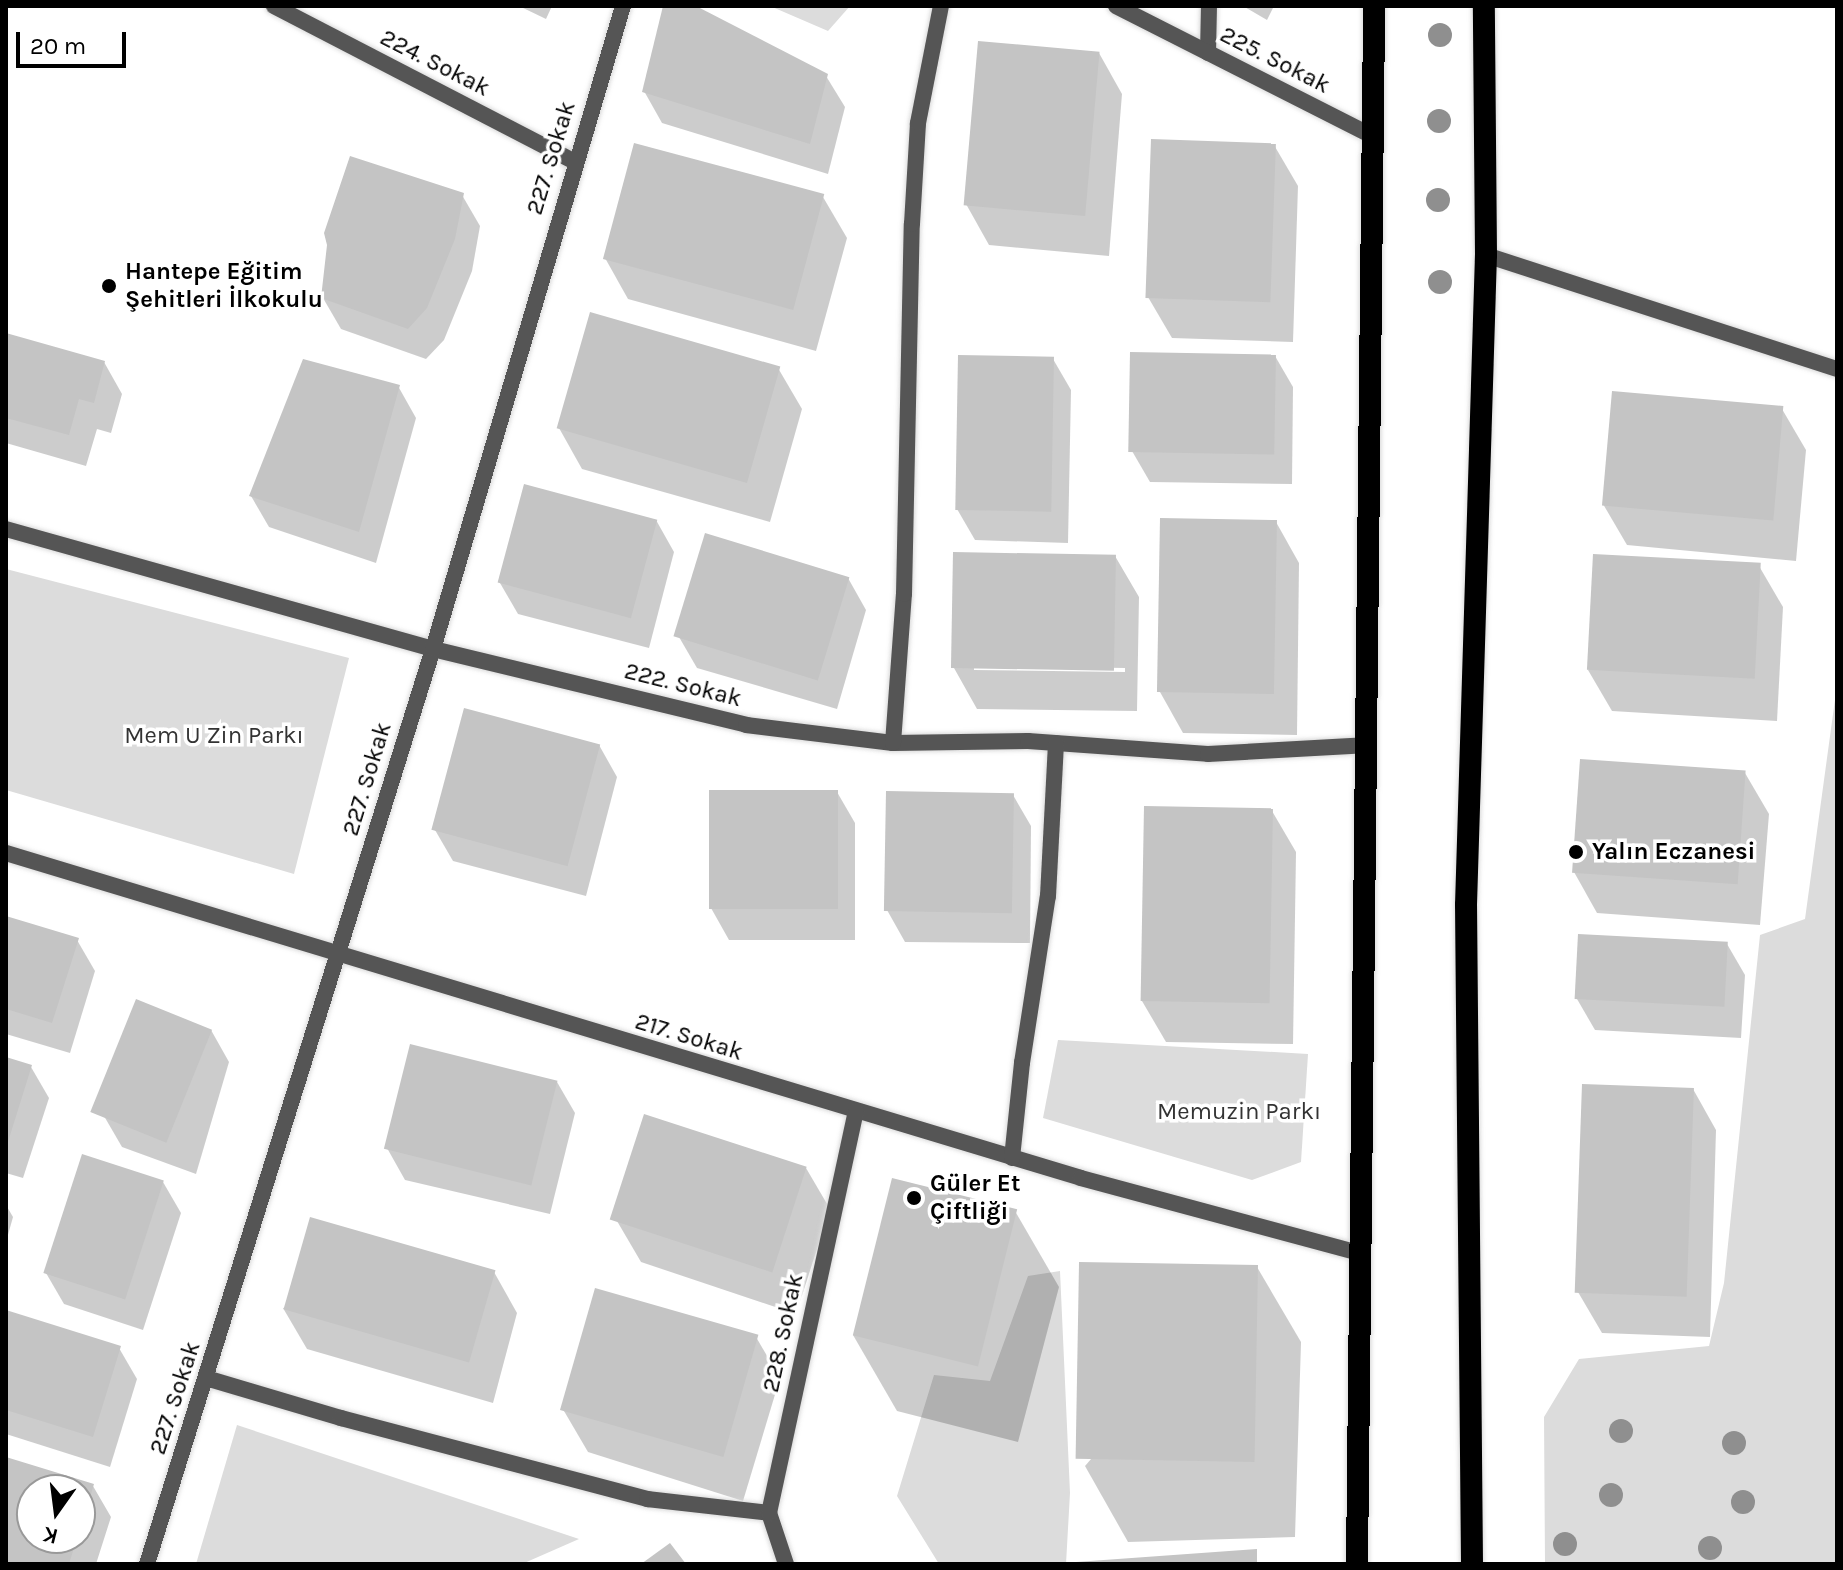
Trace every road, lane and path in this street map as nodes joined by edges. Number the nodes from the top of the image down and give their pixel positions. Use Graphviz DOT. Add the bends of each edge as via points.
graph roads {
  1 [pos="274,6"];
  2 [pos="623,6"];
  3 [pos="941,6"];
  4 [pos="1116,6"];
  5 [pos="1209,6"];
  6 [pos="1374,6"];
  7 [pos="1484,6"];
  8 [pos="1208,53"];
  9 [pos="1370,135"];
  10 [pos="575,162"];
  11 [pos="1486,255"];
  12 [pos="1837,369"];
  13 [pos="6,529"];
  14 [pos="433,649"];
  15 [pos="893,743"];
  16 [pos="1056,743"];
  17 [pos="1369,745"];
  18 [pos="6,853"];
  19 [pos="337,955"];
  20 [pos="856,1111"];
  21 [pos="1012,1158"];
  22 [pos="1362,1254"];
  23 [pos="206,1378"];
  24 [pos="769,1513"];
  25 [pos="147,1564"];
  26 [pos="786,1564"];
  27 [pos="1357,1564"];
  28 [pos="1472,1564"];
  1 -- 10 [label="street, 224. Sokak"];
  2 -- 10 [label="street, 227. Sokak"];
  3 -- 15 [label="street" via="918,123 904,594"];
  4 -- 8 [label="street, 225. Sokak"];
  5 -- 8 [label="street"];
  6 -- 9 [label="highway"];
  7 -- 11 [label="highway"];
  8 -- 9 [label="street, 225. Sokak"];
  9 -- 17 [label="highway"];
  10 -- 14 [label="street, 227. Sokak"];
  11 -- 12 [label="street"];
  11 -- 28 [label="highway" via="1466,905"];
  13 -- 14 [label="street, 222. Sokak"];
  14 -- 15 [label="street, 222. Sokak" via="746,725"];
  14 -- 19 [label="street, 227. Sokak"];
  15 -- 16 [label="street, 222. Sokak"];
  16 -- 17 [label="street, 222. Sokak" via="1208,754"];
  16 -- 21 [label="street" via="1048,896"];
  17 -- 22 [label="highway"];
  18 -- 19 [label="street, 217. Sokak"];
  19 -- 20 [label="street, 217. Sokak"];
  19 -- 23 [label="street, 227. Sokak"];
  20 -- 21 [label="street, 217. Sokak"];
  20 -- 24 [label="street, 228. Sokak"];
  21 -- 22 [label="street, 217. Sokak"];
  22 -- 27 [label="highway"];
  23 -- 24 [label="street" via="647,1499"];
  23 -- 25 [label="street, 227. Sokak"];
  24 -- 26 [label="street"];
}
